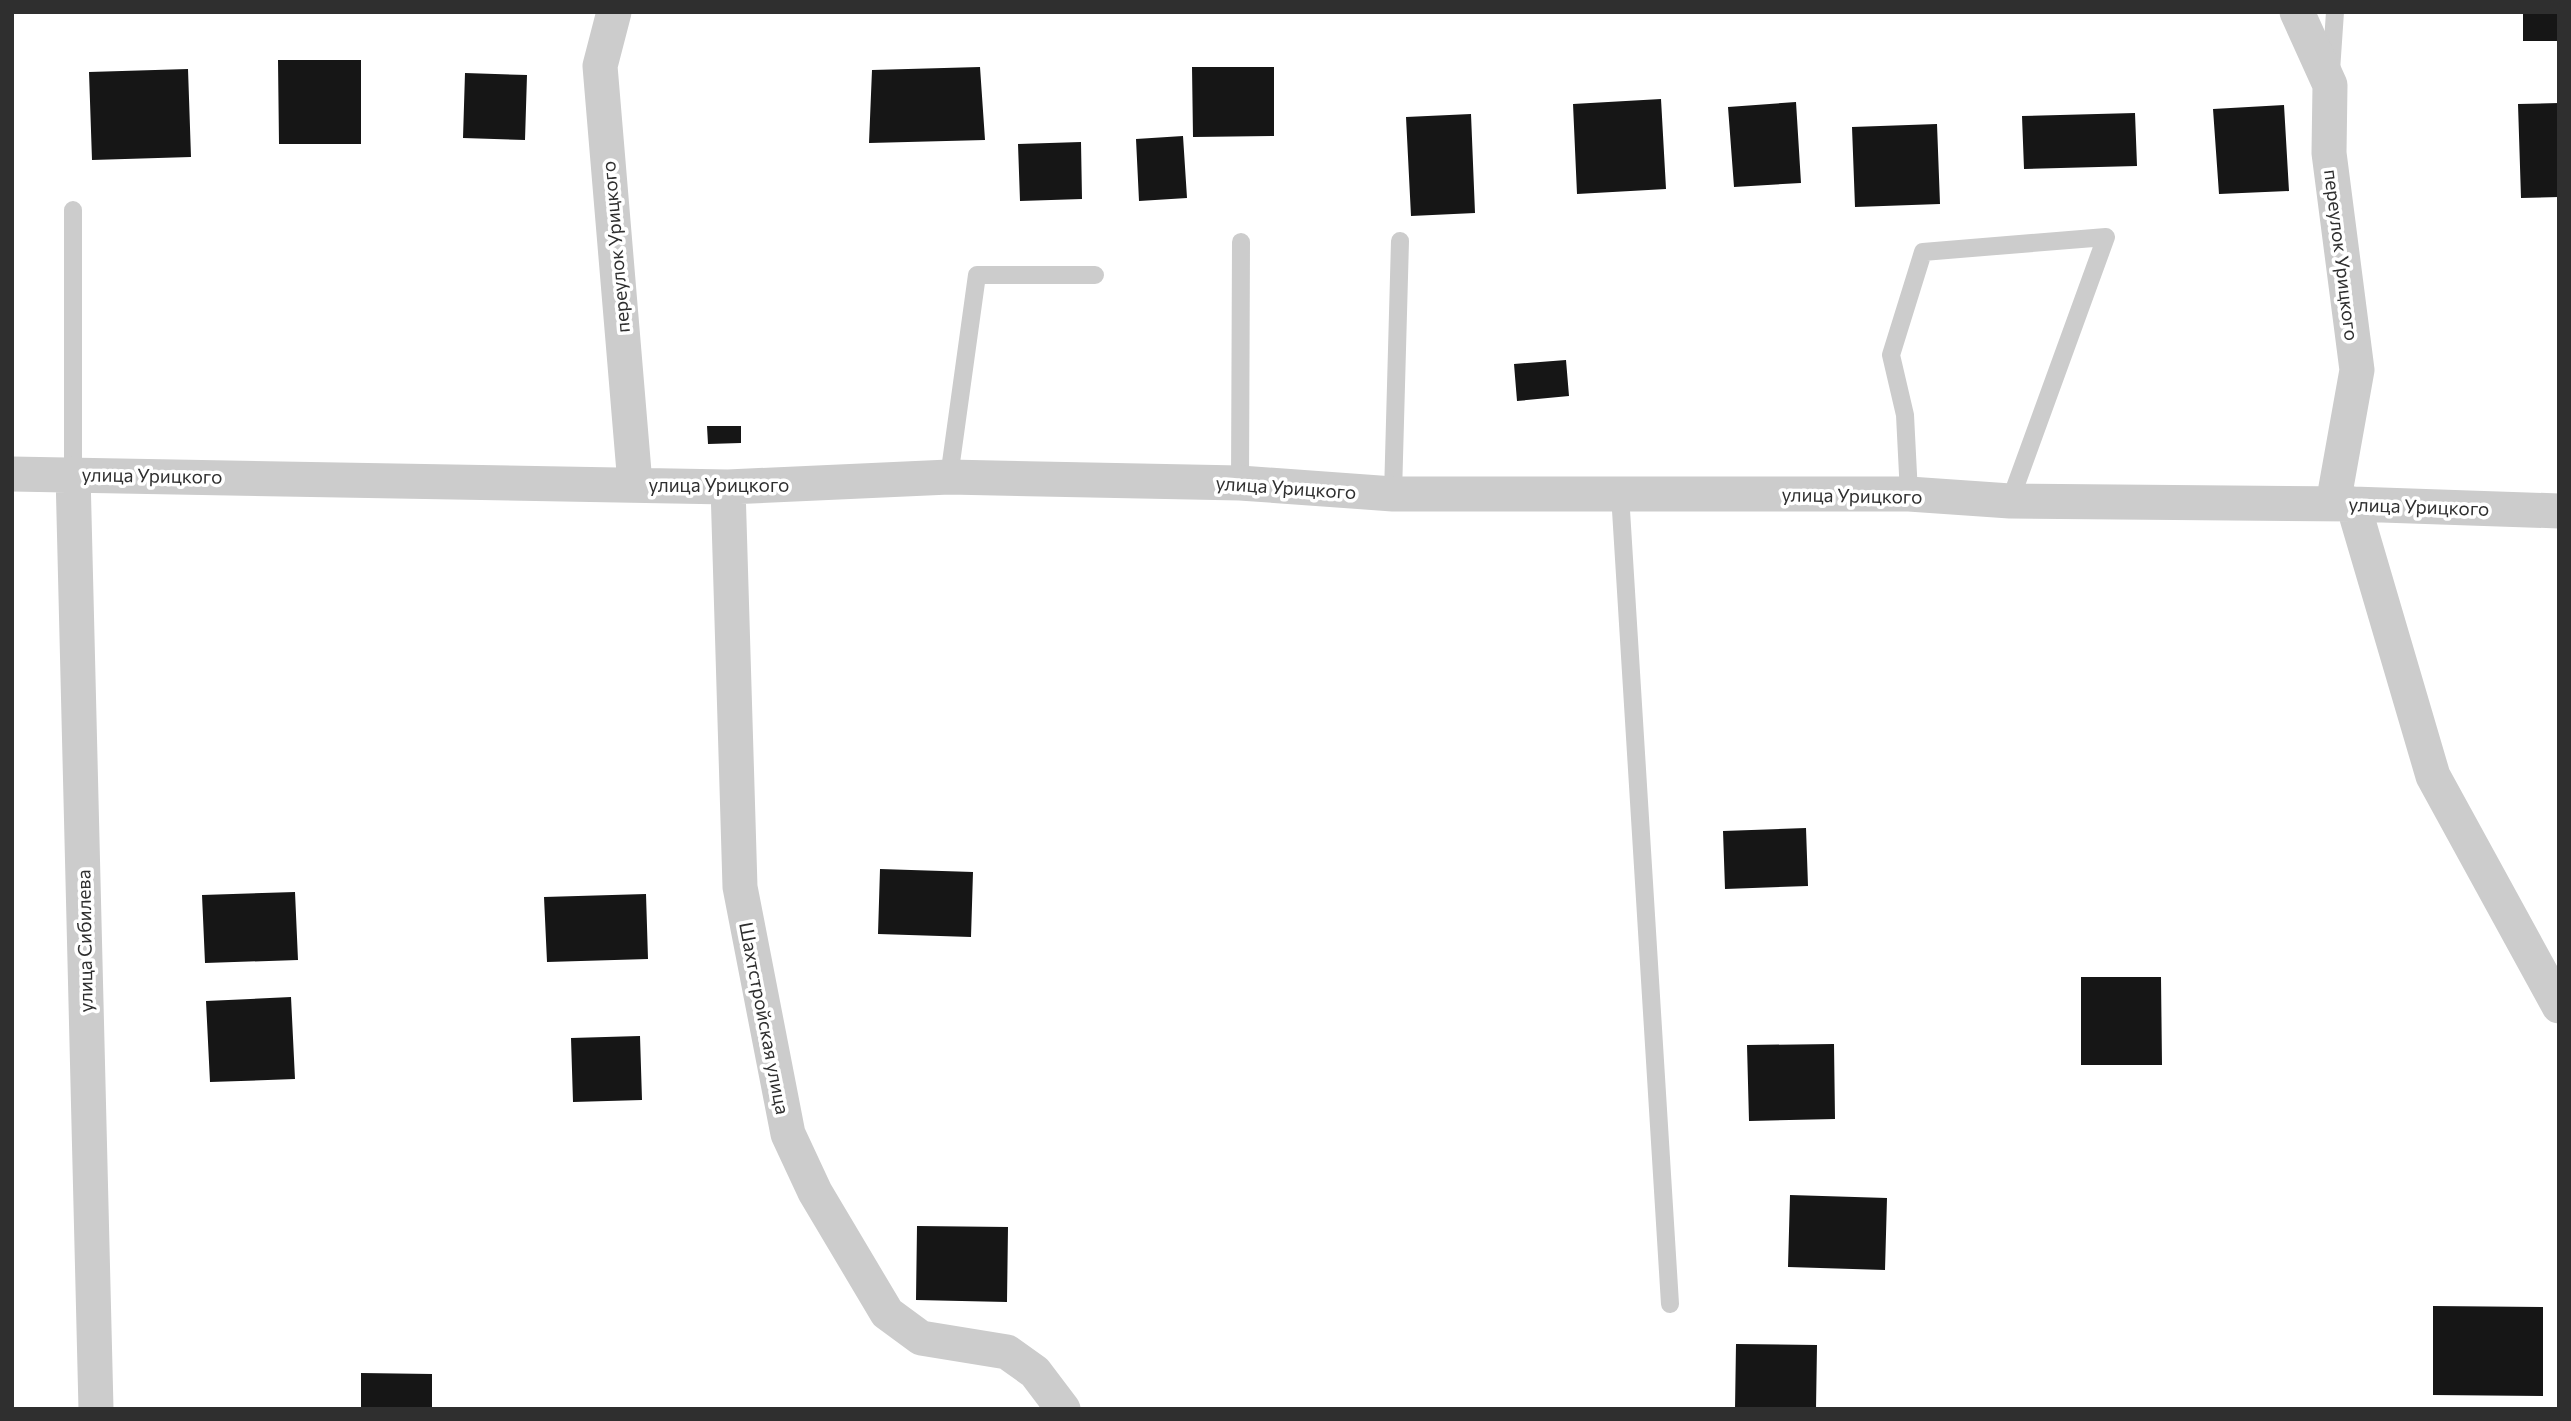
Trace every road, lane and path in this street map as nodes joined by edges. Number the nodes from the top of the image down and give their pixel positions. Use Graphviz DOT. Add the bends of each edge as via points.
graph roads {
  1 [pos="614,12"];
  2 [pos="2297,12"];
  3 [pos="2335,12"];
  4 [pos="2330,85"];
  5 [pos="73,210"];
  6 [pos="1400,241"];
  7 [pos="1241,242"];
  8 [pos="1095,275"];
  9 [pos="12,474"];
  10 [pos="74,474"];
  11 [pos="949,477"];
  12 [pos="1240,483"];
  13 [pos="635,484"];
  14 [pos="728,487"];
  15 [pos="1393,494"];
  16 [pos="1620,494"];
  17 [pos="1909,494"];
  18 [pos="2010,501"];
  19 [pos="2343,504"];
  20 [pos="2559,511"];
  21 [pos="2559,1006"];
  22 [pos="1670,1304"];
  23 [pos="96,1409"];
  24 [pos="1063,1409"];
  1 -- 13 [label="street, переулок Урицкого" via="600,66"];
  2 -- 4 [label="street, переулок Урицкого"];
  3 -- 4 [label="lane"];
  4 -- 19 [label="street, переулок Урицкого" via="2329,153 2357,370"];
  5 -- 10 [label="lane"];
  6 -- 15 [label="lane"];
  7 -- 12 [label="lane"];
  8 -- 11 [label="lane" via="977,275"];
  9 -- 10 [label="street, улица Урицкого"];
  10 -- 13 [label="street, улица Урицкого"];
  10 -- 23 [label="street, улица Сибилева"];
  11 -- 12 [label="street, улица Урицкого"];
  11 -- 14 [label="street, улица Урицкого"];
  12 -- 15 [label="street, улица Урицкого"];
  13 -- 14 [label="street, улица Урицкого"];
  14 -- 24 [label="street, Шахтстройская улица" via="740,887 788,1134 815,1192 887,1313 921,1339 1007,1352 1035,1372"];
  15 -- 16 [label="street, улица Урицкого"];
  16 -- 17 [label="street, улица Урицкого"];
  16 -- 22 [label="lane"];
  17 -- 18 [label="street, улица Урицкого"];
  17 -- 18 [label="lane" via="1905,415 1891,355 1923,252 2106,237"];
  18 -- 19 [label="street, улица Урицкого"];
  19 -- 20 [label="street, улица Урицкого"];
  19 -- 21 [label="street" via="2432,776"];
}
